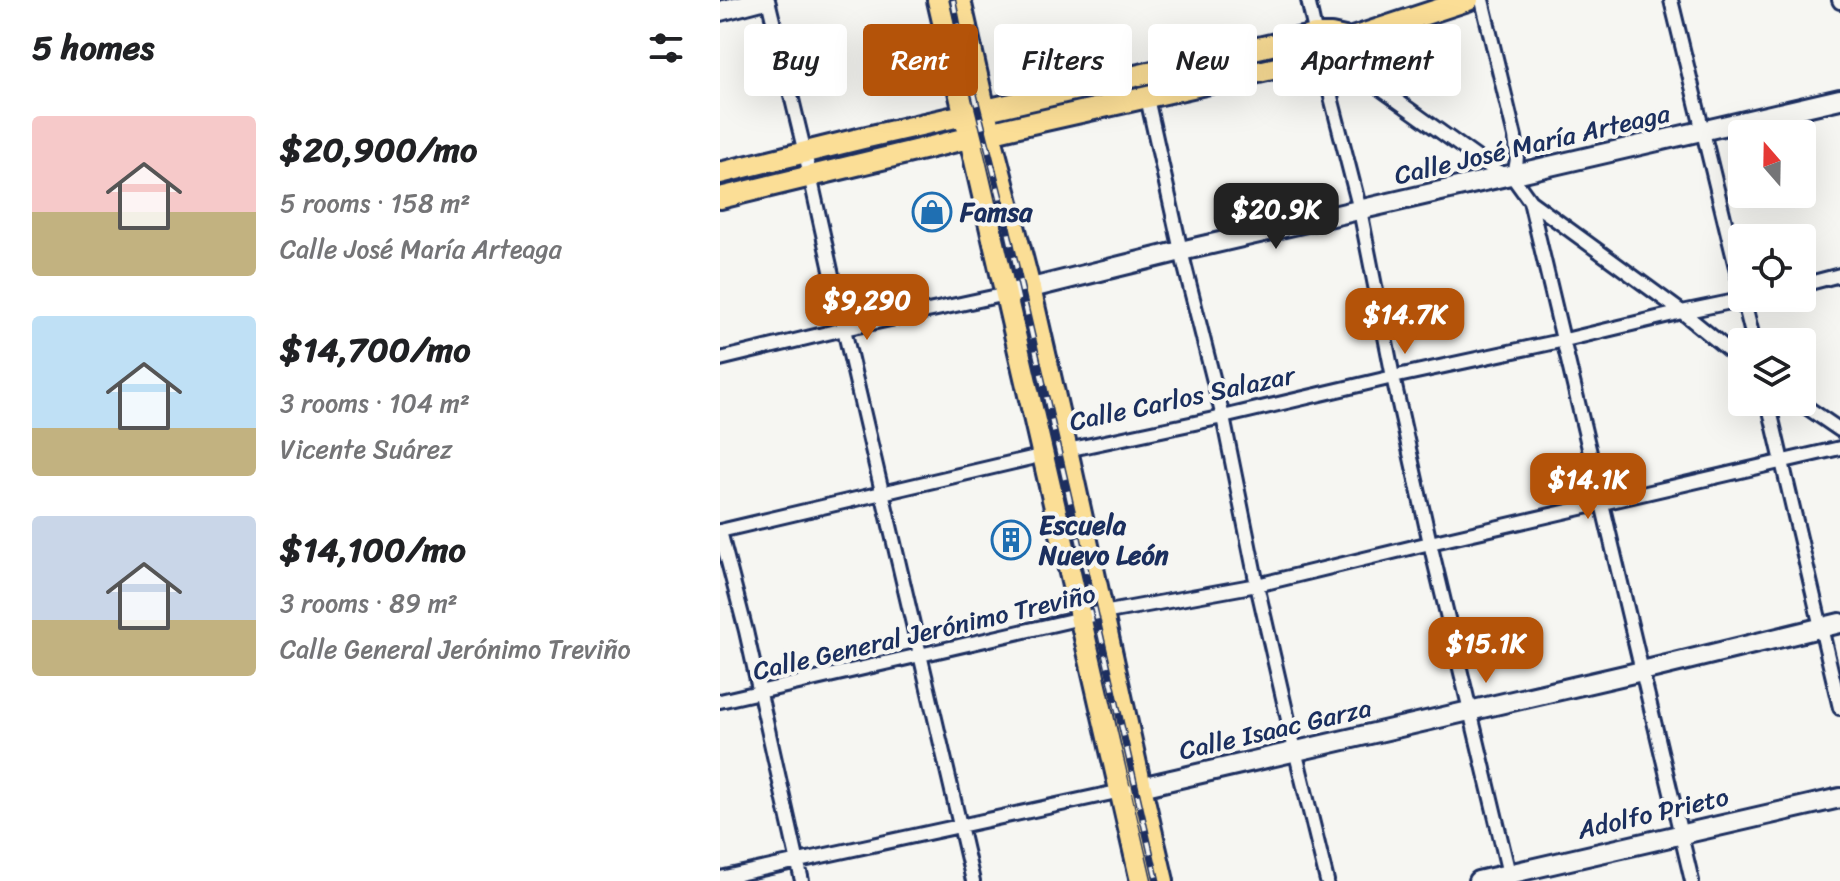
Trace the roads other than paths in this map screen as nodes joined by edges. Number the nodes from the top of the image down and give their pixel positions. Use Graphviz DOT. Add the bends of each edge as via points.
graph roads {
  1 [pos="765,0"];
  2 [pos="938,0"];
  3 [pos="960,0"];
  4 [pos="1308,0"];
  5 [pos="1468,0"];
  6 [pos="1482,0"];
  7 [pos="1671,0"];
  8 [pos="720,11"];
  9 [pos="1313,24"];
  10 [pos="1395,24"];
  11 [pos="1273,45"];
  12 [pos="1273,68"];
  13 [pos="1335,96"];
  14 [pos="1385,96"];
  15 [pos="1147,98"];
  16 [pos="1840,99"];
  17 [pos="975,113"];
  18 [pos="1703,132"];
  19 [pos="980,135"];
  20 [pos="805,153"];
  21 [pos="720,173"];
  22 [pos="1512,176"];
  23 [pos="811,177"];
  24 [pos="720,198"];
  25 [pos="1530,201"];
  26 [pos="1360,210"];
  27 [pos="1728,230"];
  28 [pos="1181,251"];
  29 [pos="1840,275"];
  30 [pos="1816,281"];
  31 [pos="1030,288"];
  32 [pos="1007,294"];
  33 [pos="1728,301"];
  34 [pos="1682,312"];
  35 [pos="844,329"];
  36 [pos="1565,340"];
  37 [pos="1728,350"];
  38 [pos="720,359"];
  39 [pos="1393,377"];
  40 [pos="1816,414"];
  41 [pos="1771,416"];
  42 [pos="1223,417"];
  43 [pos="1840,430"];
  44 [pos="1840,448"];
  45 [pos="1067,450"];
  46 [pos="1044,455"];
  47 [pos="1782,461"];
  48 [pos="883,492"];
  49 [pos="1603,503"];
  50 [pos="720,531"];
  51 [pos="1430,543"];
  52 [pos="1257,585"];
  53 [pos="1103,613"];
  54 [pos="1081,618"];
  55 [pos="1840,623"];
  56 [pos="1821,628"];
  57 [pos="920,655"];
  58 [pos="1642,671"];
  59 [pos="758,692"];
  60 [pos="720,701"];
  61 [pos="1840,708"];
  62 [pos="1469,711"];
  63 [pos="1295,750"];
  64 [pos="1131,789"];
  65 [pos="1840,798"];
  66 [pos="959,825"];
  67 [pos="1681,833"];
  68 [pos="797,861"];
  69 [pos="1510,877"];
  70 [pos="720,878"];
  71 [pos="802,881"];
  72 [pos="973,881"];
  73 [pos="1141,881"];
  74 [pos="1163,881"];
  75 [pos="1327,881"];
  76 [pos="1478,881"];
  77 [pos="1692,881"];
  1 -- 8 [label="street"];
  1 -- 20 [label="street"];
  2 -- 17 [label="main road"];
  3 -- 17 [label="main road"];
  4 -- 9 [label="street"];
  5 -- 10 [label="main road"];
  6 -- 22 [label="street" via="1515,137"];
  7 -- 18 [label="street"];
  11 -- 17 [label="main road"];
  12 -- 15 [label="main road"];
  13 -- 26 [label="street"];
  14 -- 22 [label="street" via="1496,171"];
  15 -- 19 [label="main road"];
  15 -- 28 [label="street"];
  16 -- 18 [label="street, Calle José María Arteaga"];
  17 -- 19 [label="main road"];
  17 -- 20 [label="main road"];
  18 -- 22 [label="street, Calle José María Arteaga"];
  18 -- 27 [label="street"];
  19 -- 23 [label="main road"];
  19 -- 31 [label="main road"];
  19 -- 32 [label="main road"];
  20 -- 21 [label="main road"];
  20 -- 23 [label="street"];
  22 -- 25 [label="street"];
  22 -- 26 [label="street, Calle José María Arteaga"];
  23 -- 24 [label="main road"];
  23 -- 35 [label="street"];
  25 -- 34 [label="street"];
  25 -- 36 [label="street"];
  26 -- 28 [label="street, Calle José María Arteaga"];
  26 -- 39 [label="street"];
  28 -- 31 [label="street, Calle José María Arteaga"];
  28 -- 42 [label="street"];
  29 -- 30 [label="street"];
  31 -- 32 [label="street, Calle José María Arteaga"];
  31 -- 45 [label="main road"];
  32 -- 35 [label="street, Calle José María Arteaga"];
  32 -- 46 [label="main road"];
  33 -- 34 [label="street, Calle Carlos Salazar"];
  34 -- 36 [label="street, Calle Carlos Salazar"];
  34 -- 37 [label="street"];
  35 -- 38 [label="street, Calle José María Arteaga"];
  35 -- 48 [label="street"];
  36 -- 39 [label="street, Calle Carlos Salazar"];
  36 -- 49 [label="street"];
  39 -- 42 [label="street, Calle Carlos Salazar"];
  39 -- 51 [label="street"];
  40 -- 43 [label="street"];
  41 -- 47 [label="street"];
  42 -- 45 [label="street, Calle Carlos Salazar"];
  42 -- 52 [label="street"];
  44 -- 47 [label="street, Calle General Jerónimo Treviño"];
  45 -- 46 [label="street, Calle Carlos Salazar"];
  45 -- 53 [label="main road"];
  46 -- 48 [label="street, Calle Carlos Salazar"];
  46 -- 54 [label="main road"];
  47 -- 49 [label="street, Calle General Jerónimo Treviño"];
  47 -- 56 [label="street"];
  48 -- 50 [label="street, Calle Carlos Salazar"];
  48 -- 57 [label="street"];
  49 -- 51 [label="street, Calle General Jerónimo Treviño"];
  49 -- 58 [label="street"];
  50 -- 59 [label="street"];
  51 -- 52 [label="street, Calle General Jerónimo Treviño"];
  51 -- 62 [label="street"];
  52 -- 53 [label="street, Calle General Jerónimo Treviño"];
  52 -- 63 [label="street"];
  53 -- 54 [label="street, Calle General Jerónimo Treviño"];
  53 -- 64 [label="main road"];
  54 -- 57 [label="street, Calle General Jerónimo Treviño"];
  54 -- 64 [label="main road"];
  55 -- 56 [label="street, Calle Isaac Garza"];
  56 -- 58 [label="street, Calle Isaac Garza"];
  56 -- 61 [label="street"];
  57 -- 59 [label="street, Calle General Jerónimo Treviño"];
  57 -- 66 [label="street"];
  58 -- 62 [label="street, Calle Isaac Garza"];
  58 -- 67 [label="street"];
  59 -- 60 [label="street, Calle General Jerónimo Treviño"];
  59 -- 68 [label="street"];
  62 -- 63 [label="street, Calle Isaac Garza"];
  62 -- 69 [label="street"];
  63 -- 64 [label="street, Calle Isaac Garza"];
  63 -- 75 [label="street"];
  64 -- 66 [label="street, Calle Isaac Garza"];
  64 -- 73 [label="main road"];
  64 -- 74 [label="main road"];
  65 -- 67 [label="street, Adolfo Prieto"];
  66 -- 68 [label="street, Calle Isaac Garza"];
  66 -- 72 [label="street"];
  67 -- 69 [label="street, Adolfo Prieto"];
  67 -- 77 [label="street"];
  68 -- 70 [label="street, Calle Isaac Garza"];
  68 -- 71 [label="street"];
  69 -- 76 [label="street, Adolfo Prieto"];
}
